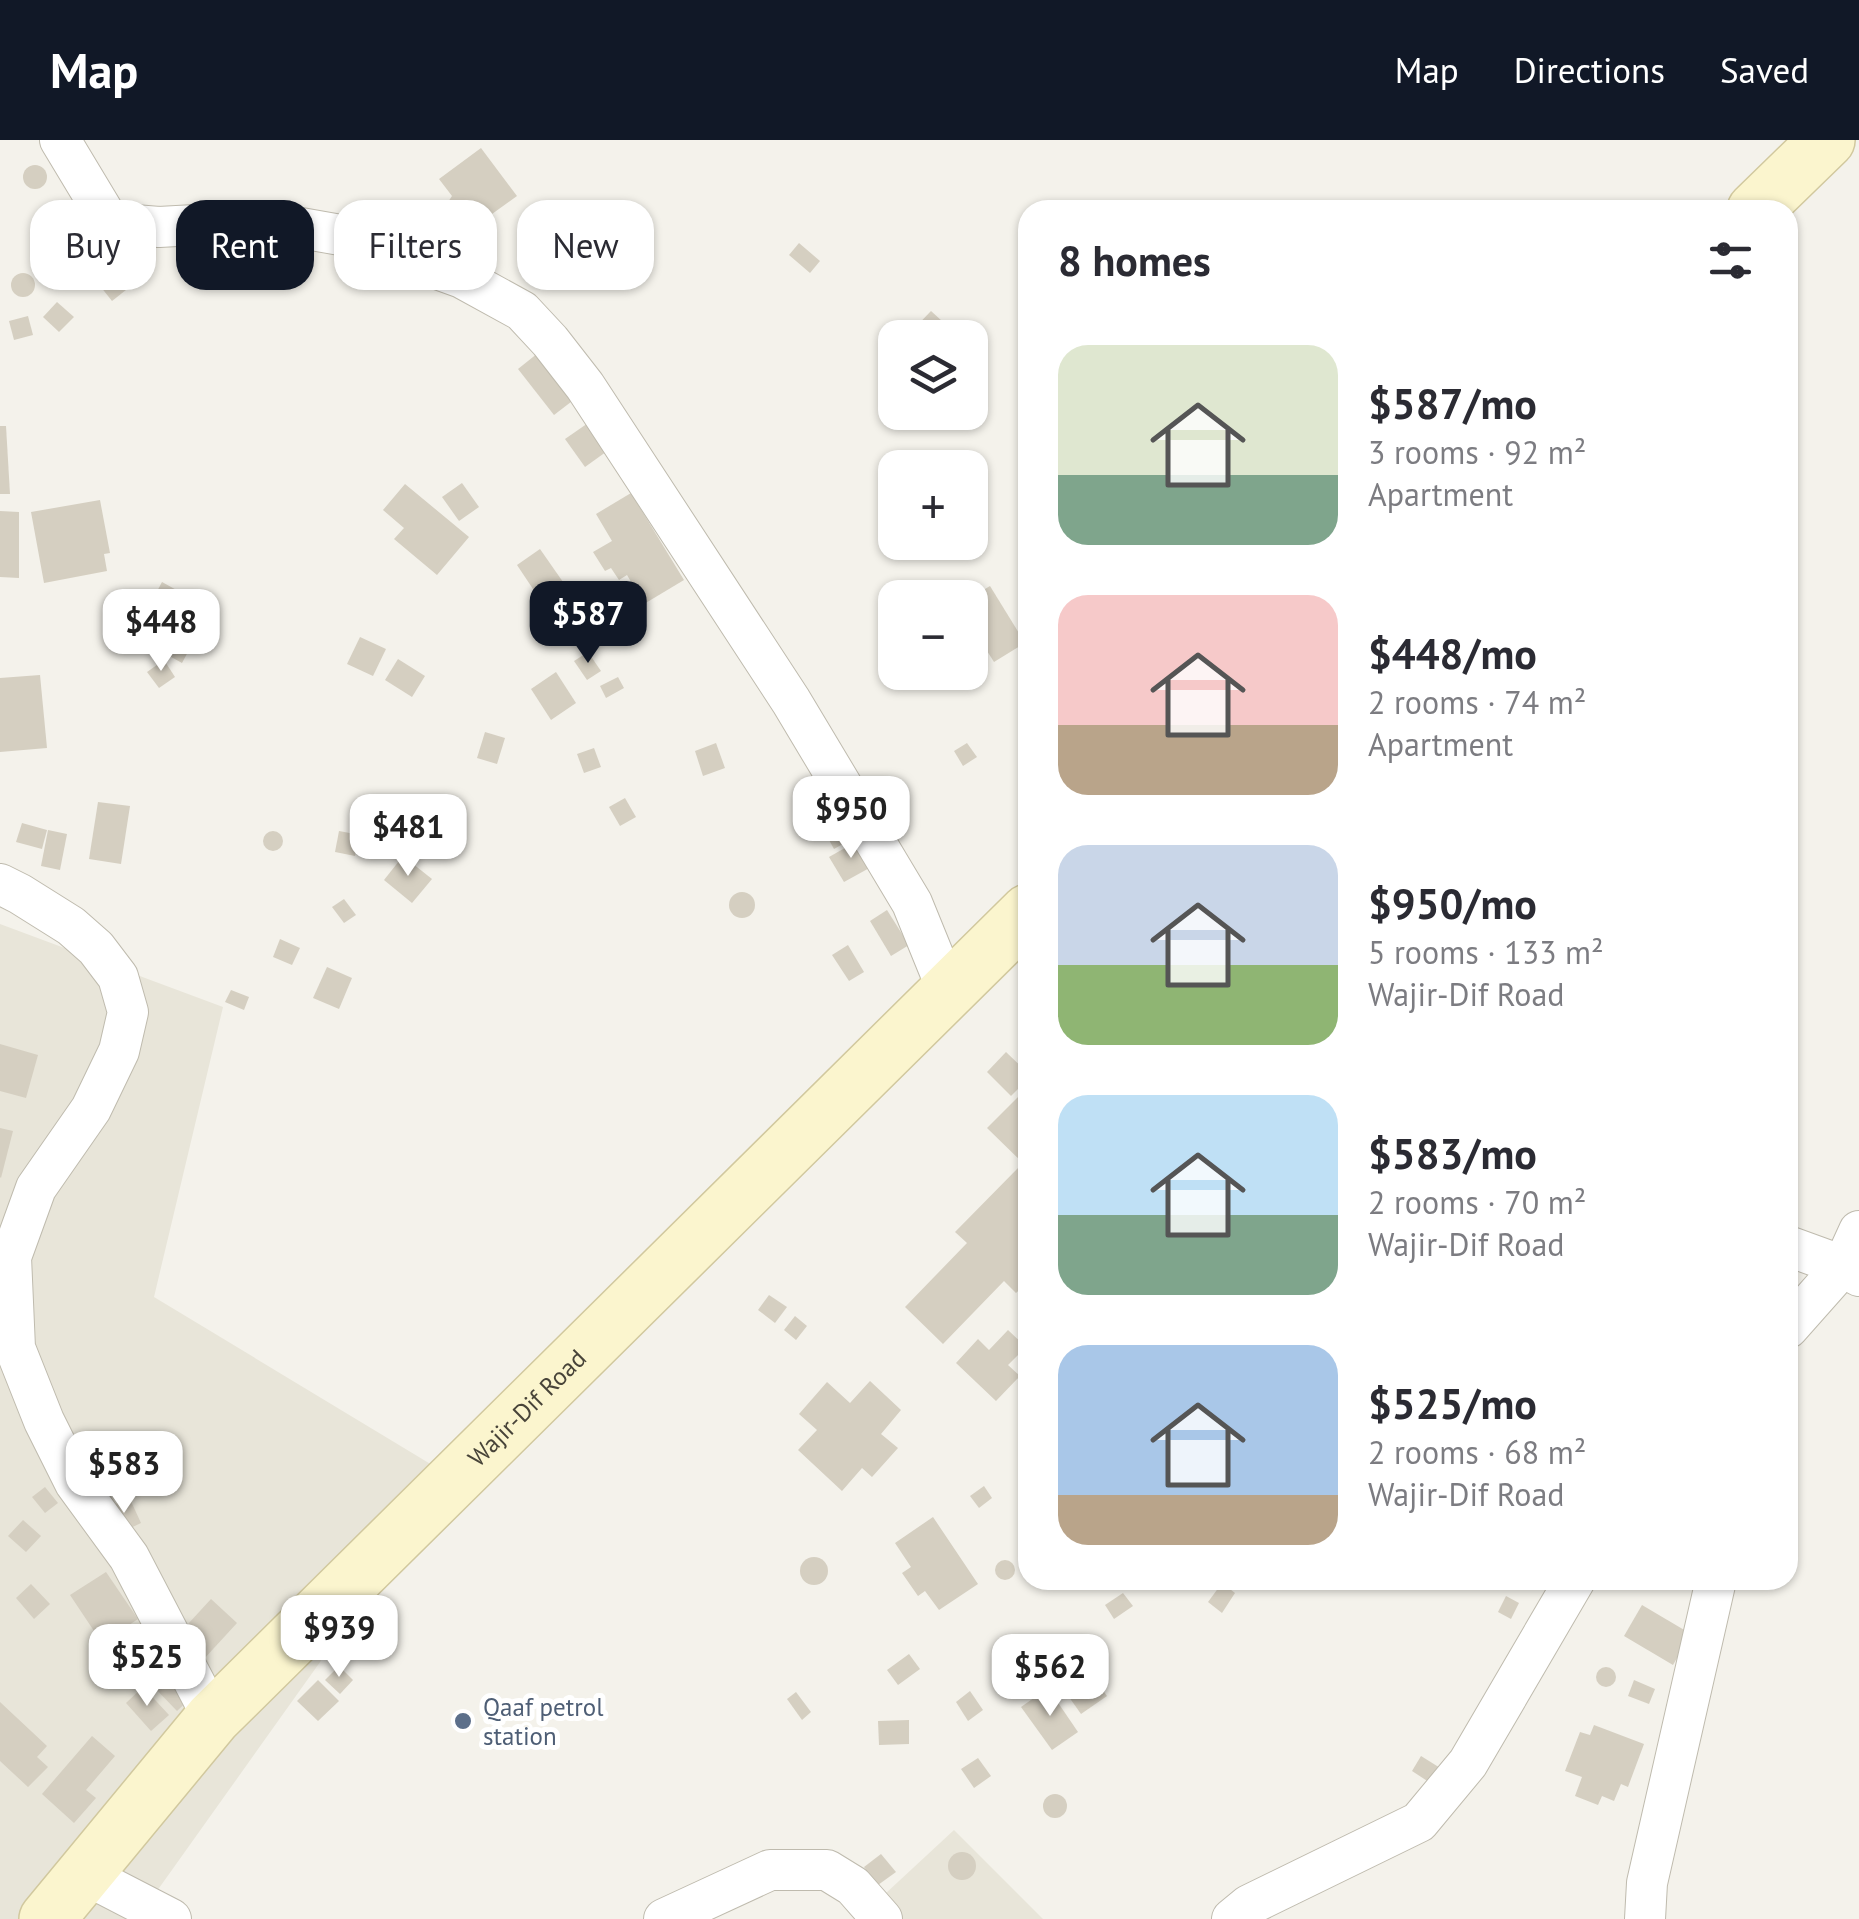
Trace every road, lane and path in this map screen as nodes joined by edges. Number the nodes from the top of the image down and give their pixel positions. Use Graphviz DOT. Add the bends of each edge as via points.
graph roads {
  1 [pos="60,140"];
  2 [pos="1827,140"];
  3 [pos="1765,200"];
  4 [pos="0,884"];
  5 [pos="1018,922"];
  6 [pos="947,989"];
  7 [pos="1798,1248"];
  8 [pos="1854,1258"];
  9 [pos="1798,1317"];
  10 [pos="1569,1590"];
  11 [pos="1714,1590"];
  12 [pos="213,1718"];
  13 [pos="82,1873"];
  14 [pos="46,1919"];
  15 [pos="170,1919"];
  16 [pos="664,1919"];
  17 [pos="882,1919"];
  18 [pos="1232,1919"];
  19 [pos="1645,1919"];
  1 -- 6 [label="street" via="110,223 278,224 346,236 462,278 522,311 586,386 791,702 912,903"];
  2 -- 3 [label="main road"];
  4 -- 12 [label="street" via="96,948 118,977 128,1012 98,1094 36,1188 10,1257 15,1348 75,1483 129,1558"];
  5 -- 6 [label="main road, Wajir-Dif Road"];
  6 -- 12 [label="main road, Wajir-Dif Road"];
  7 -- 8 [label="street"];
  8 -- 9 [label="street"];
  10 -- 18 [label="street" via="1468,1763 1419,1822"];
  11 -- 19 [label="street" via="1647,1883"];
  12 -- 13 [label="main road, Wajir-Dif Road"];
  13 -- 14 [label="main road, Wajir-Dif Road"];
  13 -- 15 [label="street"];
  16 -- 17 [label="street" via="770,1870 827,1870 853,1886"];
}
